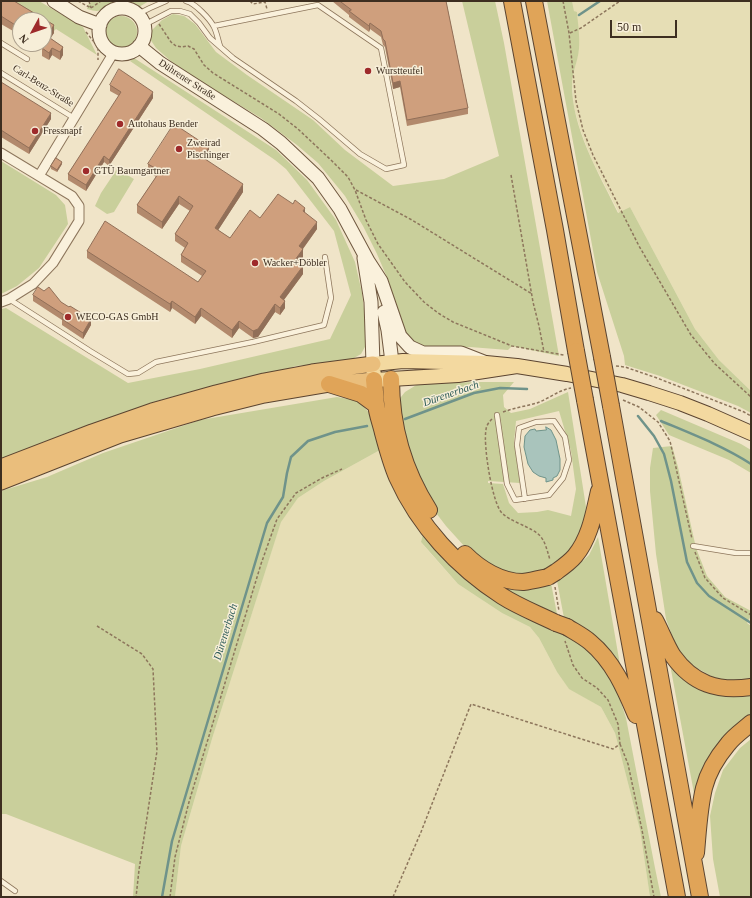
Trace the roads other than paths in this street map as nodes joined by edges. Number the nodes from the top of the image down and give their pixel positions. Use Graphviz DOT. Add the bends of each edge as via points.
graph roads {
  1 [pos="54,1"];
  2 [pos="166,1"];
  3 [pos="186,1"];
  4 [pos="512,1"];
  5 [pos="534,1"];
  6 [pos="141,20"];
  7 [pos="100,25"];
  8 [pos="214,26"];
  9 [pos="1,43"];
  10 [pos="139,46"];
  11 [pos="221,48"];
  12 [pos="114,52"];
  13 [pos="27,59"];
  14 [pos="1,73"];
  15 [pos="74,118"];
  16 [pos="1,153"];
  17 [pos="39,176"];
  18 [pos="362,248"];
  19 [pos="325,257"];
  20 [pos="368,261"];
  21 [pos="5,301"];
  22 [pos="392,362"];
  23 [pos="486,363"];
  24 [pos="373,364"];
  25 [pos="517,366"];
  26 [pos="392,379"];
  27 [pos="374,380"];
  28 [pos="329,384"];
  29 [pos="376,405"];
  30 [pos="497,415"];
  31 [pos="751,433"];
  32 [pos="1,467"];
  33 [pos="1,482"];
  34 [pos="600,486"];
  35 [pos="525,498"];
  36 [pos="693,546"];
  37 [pos="751,553"];
  38 [pos="647,604"];
  39 [pos="751,687"];
  40 [pos="751,724"];
  41 [pos="648,742"];
  42 [pos="694,868"];
  43 [pos="1,881"];
  44 [pos="15,891"];
  45 [pos="677,897"];
  46 [pos="700,897"];
  1 -- 7 [label="main road" via="79,17"];
  2 -- 6 [label="lane" via="150,8"];
  3 -- 8 [label="lane" via="201,10"];
  4 -- 34 [label="highway, bridge" via="556,230 571,354 585,400"];
  5 -- 38 [label="highway, bridge" via="606,361 611,406"];
  6 -- 7 [label="main road" via="131,10 124,8 109,13"];
  6 -- 10 [label="main road" via="145,32"];
  6 -- 11 [label="lane" via="171,11 190,14"];
  7 -- 12 [label="main road" via="99,32 104,44"];
  8 -- 11 [label="lane"];
  8 -- 11 [label="lane" via="318,5 381,48 404,166 386,169 360,154 296,101"];
  9 -- 13 [label="lane"];
  10 -- 12 [label="main road" via="128,53"];
  10 -- 18 [label="main road, Dührener Straße" via="166,68 281,143 318,178 340,209"];
  12 -- 15 [label="street, Carl-Benz-Straße"];
  14 -- 15 [label="lane, Carl-Benz-Straße"];
  15 -- 17 [label="street, Carl-Benz-Straße"];
  16 -- 17 [label="street"];
  17 -- 21 [label="street" via="72,196 79,206 79,221 53,262 33,284"];
  18 -- 20 [label="main road, Dührener Straße"];
  18 -- 24 [label="main road" via="371,302"];
  19 -- 21 [label="lane" via="331,298 324,325 156,362 138,373 128,374"];
  20 -- 22 [label="main road" via="382,302"];
  20 -- 23 [label="main road" via="381,281 400,336 410,347 423,353 461,352"];
  22 -- 23 [label="main road"];
  22 -- 24 [label="main road"];
  22 -- 26 [label="main road"];
  23 -- 25 [label="main road"];
  24 -- 27 [label="main road"];
  24 -- 32 [label="highway" via="312,372 216,393 85,434"];
  25 -- 26 [label="main road" via="458,375"];
  25 -- 31 [label="main road" via="585,377 636,389 680,403"];
  26 -- 27 [label="main road"];
  26 -- 34 [label="highway" via="391,396 396,432 408,471 419,495 460,550 488,572 522,582 552,575 572,559 588,534"];
  27 -- 28 [label="highway"];
  27 -- 29 [label="highway"];
  28 -- 29 [label="highway" via="361,394"];
  28 -- 33 [label="highway" via="264,395 212,408 106,441"];
  29 -- 41 [label="highway" via="398,477 410,502 438,541 457,561 503,597 562,625 590,642 615,672"];
  30 -- 35 [label="lane" via="507,484 515,500"];
  34 -- 41 [label="highway"];
  35 -- 35 [label="lane" via="548,495 563,478 569,460 565,437 554,421 536,422 519,428 517,445"];
  36 -- 37 [label="lane"];
  38 -- 39 [label="highway" via="672,655 687,672 704,683 722,688"];
  38 -- 42 [label="highway"];
  40 -- 42 [label="highway" via="728,744 709,774 701,807"];
  41 -- 45 [label="highway"];
  42 -- 46 [label="highway"];
  43 -- 44 [label="lane"];
}
